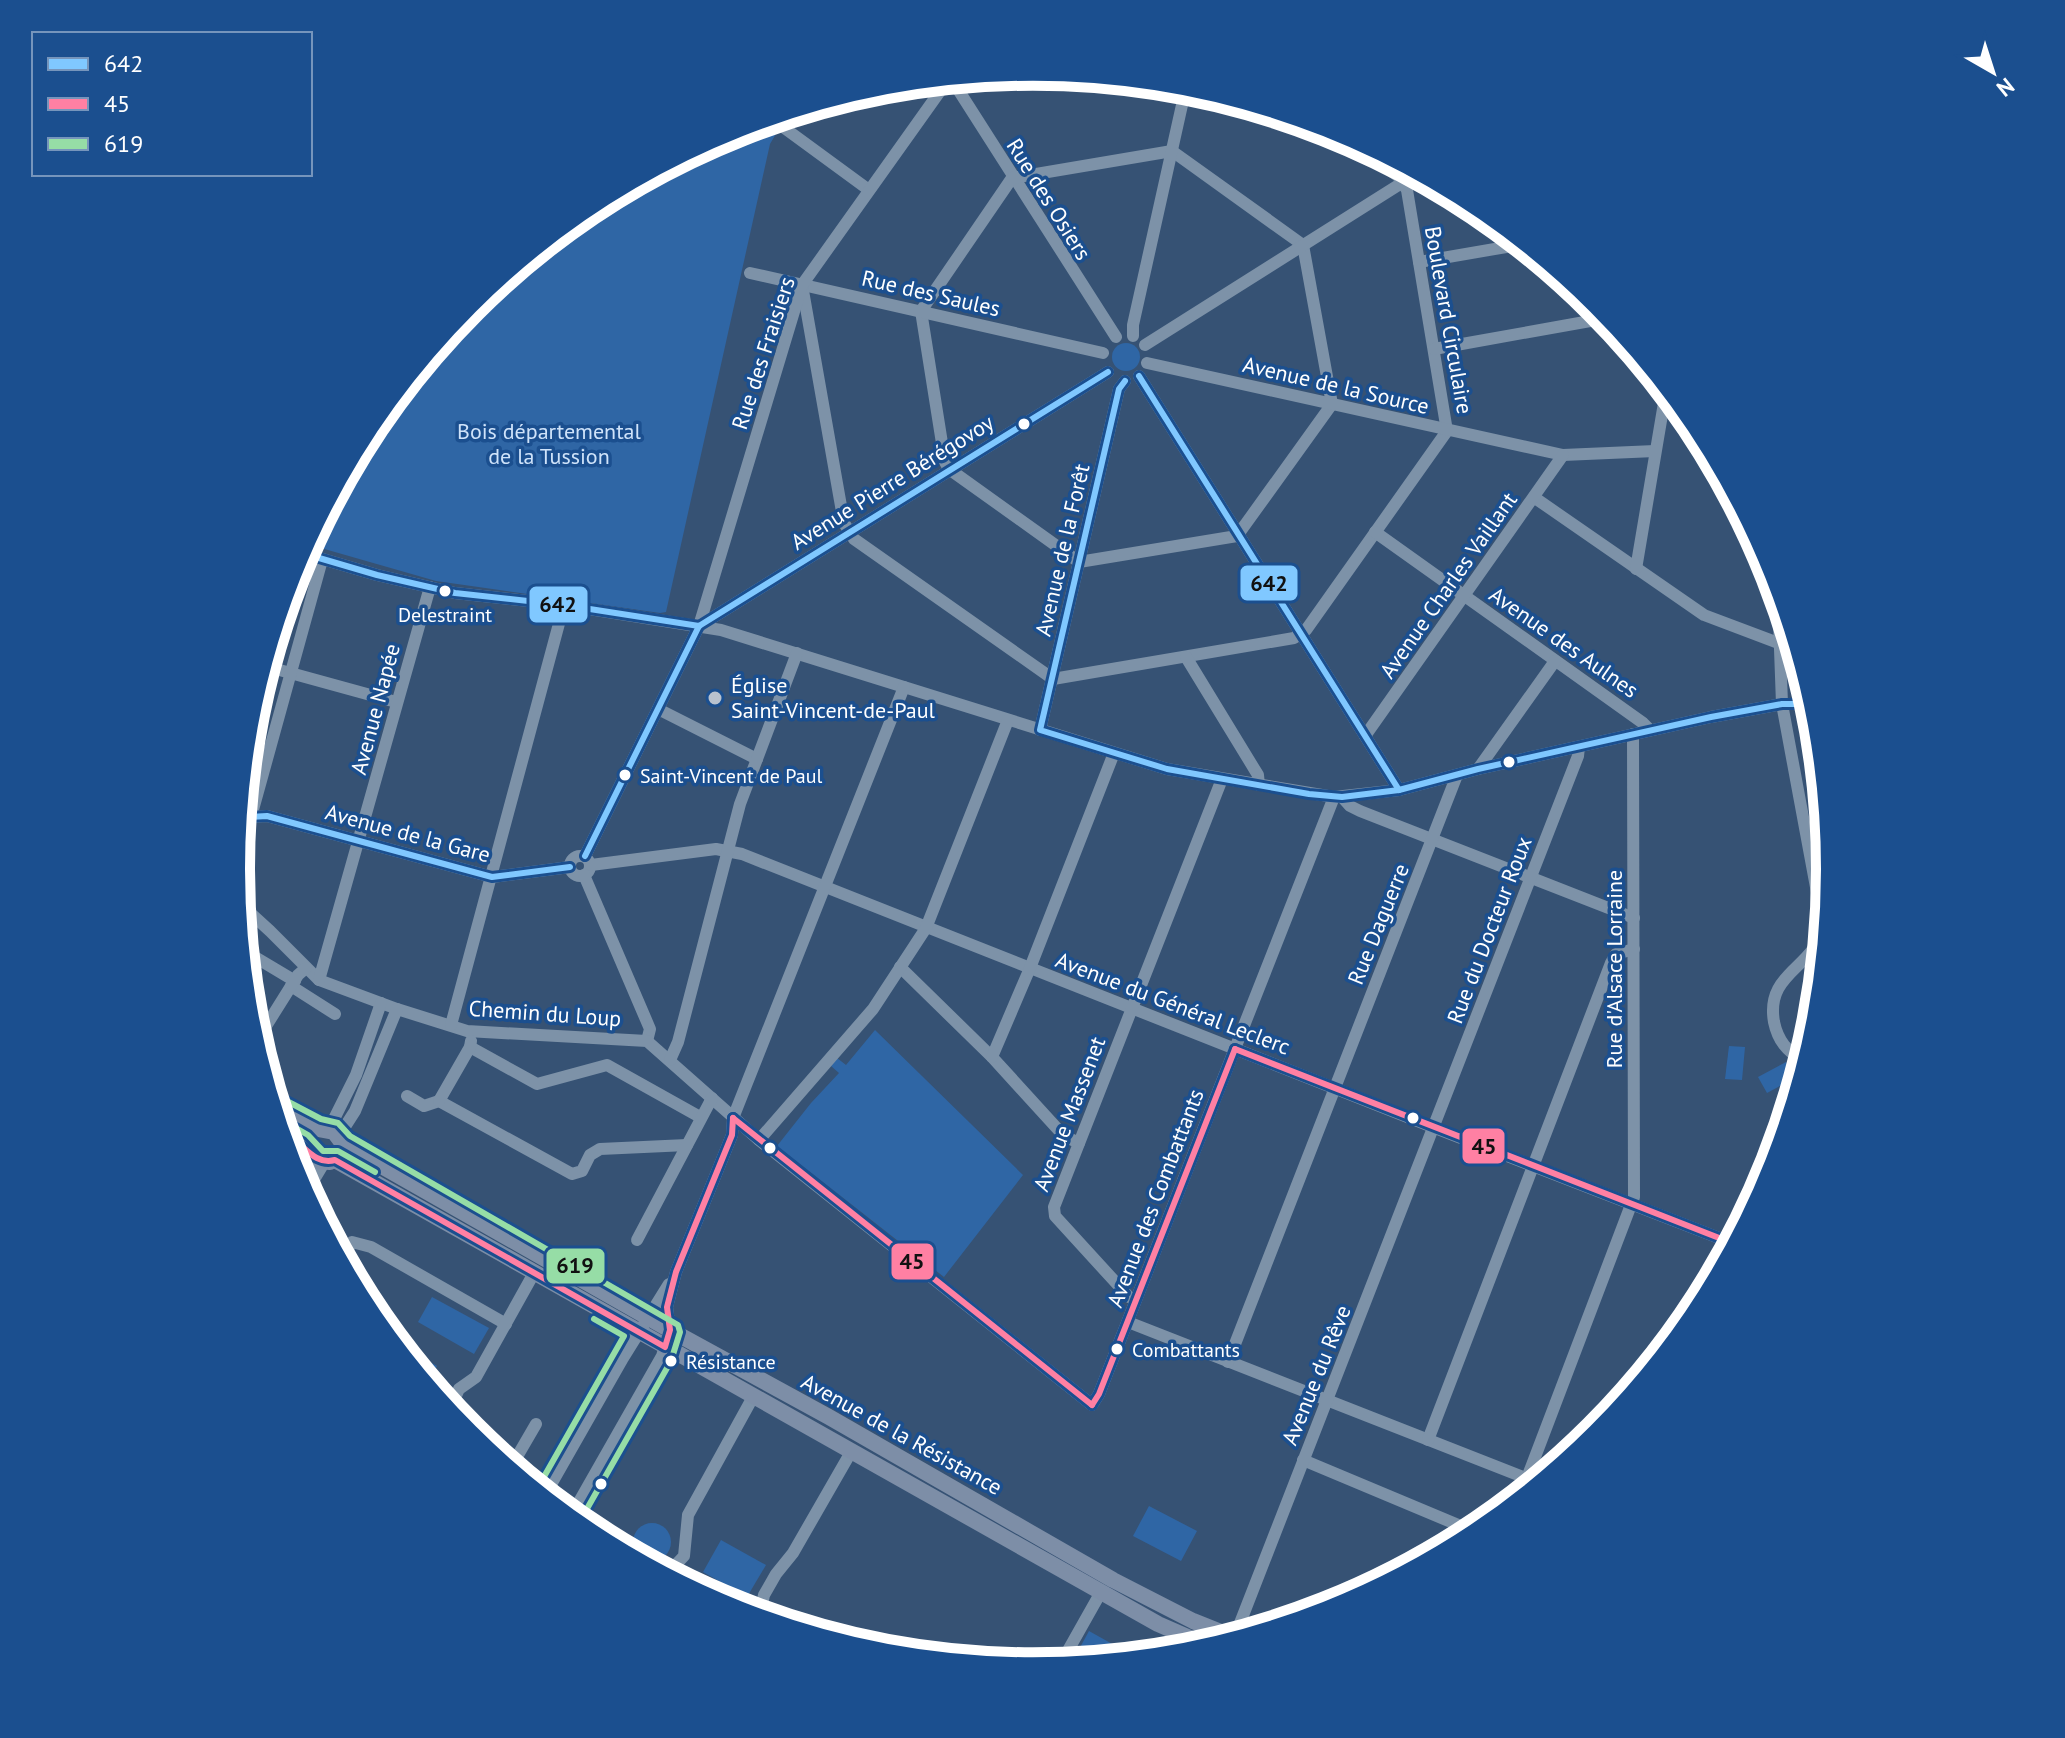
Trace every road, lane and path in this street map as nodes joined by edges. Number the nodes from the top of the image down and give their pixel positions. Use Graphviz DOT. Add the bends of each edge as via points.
graph roads {
  1 [pos="957,90"];
  2 [pos="941,92"];
  3 [pos="1183,101"];
  4 [pos="783,127"];
  5 [pos="1172,151"];
  6 [pos="1393,174"];
  7 [pos="1012,178"];
  8 [pos="1403,182"];
  9 [pos="869,190"];
  10 [pos="1303,245"];
  11 [pos="1507,247"];
  12 [pos="1419,262"];
  13 [pos="750,273"];
  14 [pos="802,285"];
  15 [pos="921,311"];
  16 [pos="1591,321"];
  17 [pos="1133,336"];
  18 [pos="1116,337"];
  19 [pos="1145,345"];
  20 [pos="1434,349"];
  21 [pos="1103,353"];
  22 [pos="1147,363"];
  23 [pos="1108,372"];
  24 [pos="1139,376"];
  25 [pos="1125,381"];
  26 [pos="1332,404"];
  27 [pos="1663,405"];
  28 [pos="1447,431"];
  29 [pos="1655,451"];
  30 [pos="1563,455"];
  31 [pos="949,469"];
  32 [pos="1535,498"];
  33 [pos="849,532"];
  34 [pos="1375,532"];
  35 [pos="1237,536"];
  36 [pos="314,557"];
  37 [pos="322,560"];
  38 [pos="1079,562"];
  39 [pos="1636,569"];
  40 [pos="430,587"];
  41 [pos="1465,597"];
  42 [pos="564,605"];
  43 [pos="730,607"];
  44 [pos="699,626"];
  45 [pos="1778,630"];
  46 [pos="729,632"];
  47 [pos="1300,635"];
  48 [pos="1778,643"];
  49 [pos="797,653"];
  50 [pos="1186,657"];
  51 [pos="1555,661"];
  52 [pos="275,669"];
  53 [pos="290,673"];
  54 [pos="1053,679"];
  55 [pos="904,687"];
  56 [pos="396,702"];
  57 [pos="1782,704"];
  58 [pos="1797,704"];
  59 [pos="658,709"];
  60 [pos="1008,720"];
  61 [pos="1040,730"];
  62 [pos="1650,730"];
  63 [pos="1633,734"];
  64 [pos="1365,736"];
  65 [pos="1579,747"];
  66 [pos="1114,753"];
  67 [pos="757,759"];
  68 [pos="1478,769"];
  69 [pos="1457,775"];
  70 [pos="1222,779"];
  71 [pos="254,785"];
  72 [pos="1259,785"];
  73 [pos="1399,790"];
  74 [pos="1338,797"];
  75 [pos="251,817"];
  76 [pos="1433,839"];
  77 [pos="359,842"];
  78 [pos="727,851"];
  79 [pos="587,865"];
  80 [pos="492,877"];
  81 [pos="1531,878"];
  82 [pos="1816,881"];
  83 [pos="825,887"];
  84 [pos="251,914"];
  85 [pos="1634,918"];
  86 [pos="926,928"];
  87 [pos="1634,949"];
  88 [pos="1811,955"];
  89 [pos="255,958"];
  90 [pos="900,967"];
  91 [pos="306,968"];
  92 [pos="1030,968"];
  93 [pos="319,980"];
  94 [pos="293,983"];
  95 [pos="381,1003"];
  96 [pos="1132,1008"];
  97 [pos="397,1009"];
  98 [pos="335,1014"];
  99 [pos="451,1025"];
  100 [pos="266,1026"];
  101 [pos="472,1031"];
  102 [pos="647,1041"];
  103 [pos="470,1047"];
  104 [pos="1235,1049"];
  105 [pos="1793,1053"];
  106 [pos="992,1057"];
  107 [pos="670,1060"];
  108 [pos="1334,1087"];
  109 [pos="407,1096"];
  110 [pos="712,1098"];
  111 [pos="439,1101"];
  112 [pos="289,1113"];
  113 [pos="700,1117"];
  114 [pos="733,1118"];
  115 [pos="1433,1128"];
  116 [pos="332,1135"];
  117 [pos="759,1140"];
  118 [pos="299,1143"];
  119 [pos="1079,1143"];
  120 [pos="687,1145"];
  121 [pos="308,1149"];
  122 [pos="329,1161"];
  123 [pos="1534,1165"];
  124 [pos="315,1181"];
  125 [pos="1633,1204"];
  126 [pos="1722,1239"];
  127 [pos="637,1240"];
  128 [pos="348,1249"];
  129 [pos="676,1272"];
  130 [pos="534,1273"];
  131 [pos="1135,1300"];
  132 [pos="648,1317"];
  133 [pos="1128,1322"];
  134 [pos="506,1324"];
  135 [pos="670,1330"];
  136 [pos="638,1332"];
  137 [pos="665,1347"];
  138 [pos="1228,1362"];
  139 [pos="455,1397"];
  140 [pos="753,1397"];
  141 [pos="1327,1402"];
  142 [pos="1092,1405"];
  143 [pos="536,1424"];
  144 [pos="1428,1440"];
  145 [pos="851,1452"];
  146 [pos="516,1458"];
  147 [pos="1303,1460"];
  148 [pos="1536,1468"];
  149 [pos="1525,1477"];
  150 [pos="550,1486"];
  151 [pos="577,1505"];
  152 [pos="1455,1528"];
  153 [pos="675,1565"];
  154 [pos="1101,1592"];
  155 [pos="762,1603"];
  156 [pos="1239,1624"];
  157 [pos="1215,1630"];
  158 [pos="1187,1637"];
  159 [pos="1068,1651"];
  1 -- 7 [label="street, Rue des Osiers"];
  2 -- 9 [label="street, Rue des Fraisiers"];
  3 -- 5 [label="street"];
  4 -- 9 [label="street"];
  5 -- 7 [label="street"];
  5 -- 10 [label="street"];
  5 -- 17 [label="street"];
  6 -- 8 [label="street"];
  7 -- 15 [label="street"];
  7 -- 18 [label="street, Rue des Osiers"];
  8 -- 10 [label="street"];
  8 -- 12 [label="street, Boulevard Circulaire"];
  9 -- 14 [label="street, Rue des Fraisiers"];
  10 -- 19 [label="street"];
  10 -- 26 [label="street"];
  11 -- 12 [label="street"];
  12 -- 20 [label="street, Boulevard Circulaire"];
  13 -- 14 [label="street, Rue des Saules"];
  14 -- 15 [label="street, Rue des Saules"];
  14 -- 33 [label="street"];
  14 -- 44 [label="street, Rue des Fraisiers"];
  15 -- 21 [label="street, Rue des Saules"];
  15 -- 31 [label="street"];
  16 -- 20 [label="street"];
  17 -- 18 [label="street"];
  17 -- 19 [label="street"];
  18 -- 21 [label="street"];
  19 -- 22 [label="street"];
  20 -- 28 [label="street, Boulevard Circulaire"];
  21 -- 23 [label="street"];
  22 -- 24 [label="street"];
  22 -- 26 [label="street, Avenue de la Source"];
  23 -- 25 [label="street"];
  23 -- 31 [label="street, Avenue Pierre Bérégovoy"];
  24 -- 25 [label="street"];
  24 -- 35 [label="street"];
  25 -- 38 [label="street, Avenue de la Forêt"];
  26 -- 28 [label="street, Avenue de la Source"];
  26 -- 35 [label="street"];
  27 -- 29 [label="street"];
  28 -- 30 [label="street, Avenue de la Source"];
  28 -- 34 [label="street, Boulevard Circulaire"];
  29 -- 30 [label="street, Avenue de la Source"];
  29 -- 39 [label="street"];
  30 -- 32 [label="street, Avenue Charles Vaillant"];
  31 -- 33 [label="street, Avenue Pierre Bérégovoy"];
  31 -- 38 [label="street"];
  32 -- 39 [label="street"];
  32 -- 41 [label="street, Avenue Charles Vaillant"];
  33 -- 43 [label="street, Avenue Pierre Bérégovoy"];
  33 -- 54 [label="street"];
  34 -- 41 [label="street, Avenue des Aulnes"];
  34 -- 47 [label="street, Boulevard Circulaire"];
  35 -- 38 [label="street"];
  35 -- 47 [label="street"];
  36 -- 37 [label="street"];
  37 -- 40 [label="street"];
  37 -- 53 [label="street"];
  38 -- 54 [label="street, Avenue de la Forêt"];
  39 -- 48 [label="street" via="1704,615"];
  40 -- 42 [label="street"];
  40 -- 56 [label="street, Avenue Napée"];
  41 -- 51 [label="street, Avenue des Aulnes"];
  41 -- 64 [label="street, Avenue Charles Vaillant"];
  42 -- 44 [label="street"];
  42 -- 80 [label="street"];
  43 -- 44 [label="street, Avenue Pierre Bérégovoy"];
  43 -- 46 [label="street"];
  44 -- 46 [label="street"];
  44 -- 59 [label="street, Rue des Fraisiers"];
  45 -- 48 [label="street"];
  46 -- 49 [label="street"];
  47 -- 50 [label="street"];
  47 -- 64 [label="street"];
  48 -- 57 [label="street"];
  49 -- 55 [label="street"];
  49 -- 67 [label="street"];
  50 -- 54 [label="street"];
  50 -- 72 [label="street" via="1258,775"];
  51 -- 62 [label="street, Avenue des Aulnes"];
  51 -- 68 [label="street"];
  52 -- 53 [label="street"];
  53 -- 56 [label="street"];
  53 -- 71 [label="street"];
  54 -- 61 [label="street, Avenue de la Forêt"];
  55 -- 60 [label="street"];
  55 -- 83 [label="street"];
  56 -- 77 [label="street, Avenue Napée"];
  57 -- 58 [label="street"];
  57 -- 62 [label="street"];
  57 -- 82 [label="street"];
  59 -- 67 [label="street"];
  59 -- 79 [label="street, Rue des Fraisiers"];
  60 -- 61 [label="street"];
  60 -- 86 [label="street"];
  61 -- 66 [label="street"];
  62 -- 63 [label="street"];
  63 -- 65 [label="street"];
  63 -- 85 [label="street, Rue d'Alsace Lorraine"];
  64 -- 73 [label="street"];
  65 -- 68 [label="street"];
  65 -- 81 [label="street, Rue du Docteur Roux"];
  66 -- 70 [label="street"];
  66 -- 92 [label="street"];
  67 -- 78 [label="street"];
  68 -- 69 [label="street"];
  69 -- 73 [label="street"];
  69 -- 76 [label="street, Rue Daguerre"];
  70 -- 72 [label="street"];
  70 -- 96 [label="street, Avenue Massenet"];
  72 -- 74 [label="street"];
  73 -- 74 [label="street"];
  74 -- 76 [label="street"];
  74 -- 104 [label="street, Avenue des Combattants"];
  75 -- 77 [label="street, Avenue de la Gare" via="267,816"];
  76 -- 81 [label="street"];
  76 -- 108 [label="street, Rue Daguerre"];
  77 -- 80 [label="street, Avenue de la Gare"];
  77 -- 93 [label="street, Avenue Napée"];
  78 -- 79 [label="street, Avenue du Général Leclerc"];
  78 -- 83 [label="street, Avenue du Général Leclerc"];
  78 -- 107 [label="street"];
  79 -- 80 [label="street, Avenue de la Gare" via="574,857 570,867"];
  79 -- 102 [label="street" via="650,1029"];
  80 -- 99 [label="street"];
  81 -- 85 [label="street"];
  81 -- 115 [label="street, Rue du Docteur Roux"];
  83 -- 86 [label="street, Avenue du Général Leclerc"];
  83 -- 114 [label="street"];
  84 -- 91 [label="street, Chemin du Loup"];
  85 -- 87 [label="street, Rue d'Alsace Lorraine"];
  86 -- 90 [label="street"];
  86 -- 92 [label="street, Avenue du Général Leclerc"];
  87 -- 123 [label="street" via="1616,954 1611,963"];
  87 -- 125 [label="street, Rue d'Alsace Lorraine"];
  88 -- 105 [label="street" via="1781,981 1774,995 1780,1041"];
  89 -- 94 [label="street"];
  90 -- 106 [label="street"];
  90 -- 117 [label="street" via="873,1009"];
  91 -- 93 [label="street, Chemin du Loup"];
  91 -- 94 [label="street"];
  92 -- 96 [label="street, Avenue du Général Leclerc"];
  92 -- 106 [label="street"];
  93 -- 95 [label="street, Chemin du Loup"];
  94 -- 98 [label="street"];
  94 -- 100 [label="street"];
  95 -- 97 [label="street, Chemin du Loup"];
  95 -- 116 [label="street"];
  96 -- 104 [label="street, Avenue du Général Leclerc"];
  96 -- 119 [label="street, Avenue Massenet"];
  97 -- 99 [label="street, Chemin du Loup"];
  97 -- 116 [label="street" via="355,1111"];
  99 -- 101 [label="street, Chemin du Loup"];
  101 -- 102 [label="street, Chemin du Loup"];
  101 -- 103 [label="street"];
  102 -- 107 [label="street, Chemin du Loup"];
  103 -- 111 [label="street"];
  103 -- 113 [label="street" via="537,1084 607,1065"];
  104 -- 108 [label="street, Avenue du Général Leclerc"];
  104 -- 131 [label="street, Avenue des Combattants"];
  106 -- 119 [label="street" via="1064,1136"];
  107 -- 110 [label="street, Chemin du Loup"];
  108 -- 115 [label="street, Avenue du Général Leclerc"];
  108 -- 138 [label="street, Rue Daguerre"];
  109 -- 111 [label="street" via="424,1106"];
  110 -- 113 [label="street"];
  110 -- 114 [label="street, Chemin du Loup"];
  111 -- 120 [label="street" via="572,1174 582,1171 600,1149"];
  112 -- 116 [label="main road, Avenue de la Résistance"];
  113 -- 120 [label="street"];
  114 -- 117 [label="street, Chemin du Loup"];
  114 -- 129 [label="street" via="732,1135"];
  115 -- 123 [label="street, Avenue du Général Leclerc"];
  115 -- 141 [label="street, Avenue du Rêve"];
  116 -- 121 [label="main road" via="309,1137"];
  116 -- 122 [label="main road"];
  116 -- 132 [label="main road, Avenue de la Résistance"];
  117 -- 142 [label="street, Chemin du Loup"];
  118 -- 121 [label="main road, Avenue de la Résistance"];
  119 -- 131 [label="street, Avenue Massenet" via="1055,1216"];
  120 -- 127 [label="street"];
  121 -- 122 [label="main road, Avenue de la Résistance" via="313,1157"];
  122 -- 124 [label="street"];
  122 -- 130 [label="main road, Avenue de la Résistance"];
  123 -- 125 [label="street, Avenue du Général Leclerc"];
  123 -- 144 [label="street"];
  125 -- 126 [label="street, Avenue du Général Leclerc"];
  125 -- 148 [label="street"];
  128 -- 134 [label="street" via="352,1242 371,1247"];
  129 -- 132 [label="street"];
  129 -- 135 [label="street" via="667,1315"];
  130 -- 134 [label="street"];
  130 -- 136 [label="main road, Avenue de la Résistance"];
  131 -- 133 [label="street, Avenue des Combattants"];
  132 -- 135 [label="main road, Avenue de la Résistance"];
  132 -- 136 [label="street"];
  133 -- 138 [label="street"];
  133 -- 142 [label="street, Avenue des Combattants"];
  134 -- 139 [label="street" via="476,1377"];
  135 -- 137 [label="street"];
  135 -- 157 [label="main road, Avenue de la Résistance" via="1113,1580"];
  136 -- 137 [label="main road, Avenue de la Résistance"];
  136 -- 150 [label="street"];
  137 -- 140 [label="main road, Avenue de la Résistance"];
  137 -- 151 [label="street"];
  138 -- 141 [label="street"];
  140 -- 145 [label="main road, Avenue de la Résistance"];
  140 -- 153 [label="street" via="688,1515 684,1556"];
  141 -- 144 [label="street"];
  141 -- 147 [label="street, Avenue du Rêve"];
  143 -- 146 [label="street"];
  144 -- 149 [label="street"];
  145 -- 154 [label="main road, Avenue de la Résistance"];
  145 -- 155 [label="street"];
  147 -- 152 [label="street"];
  147 -- 156 [label="street, Avenue du Rêve"];
  154 -- 158 [label="main road, Avenue de la Résistance"];
  154 -- 159 [label="street"];
}
